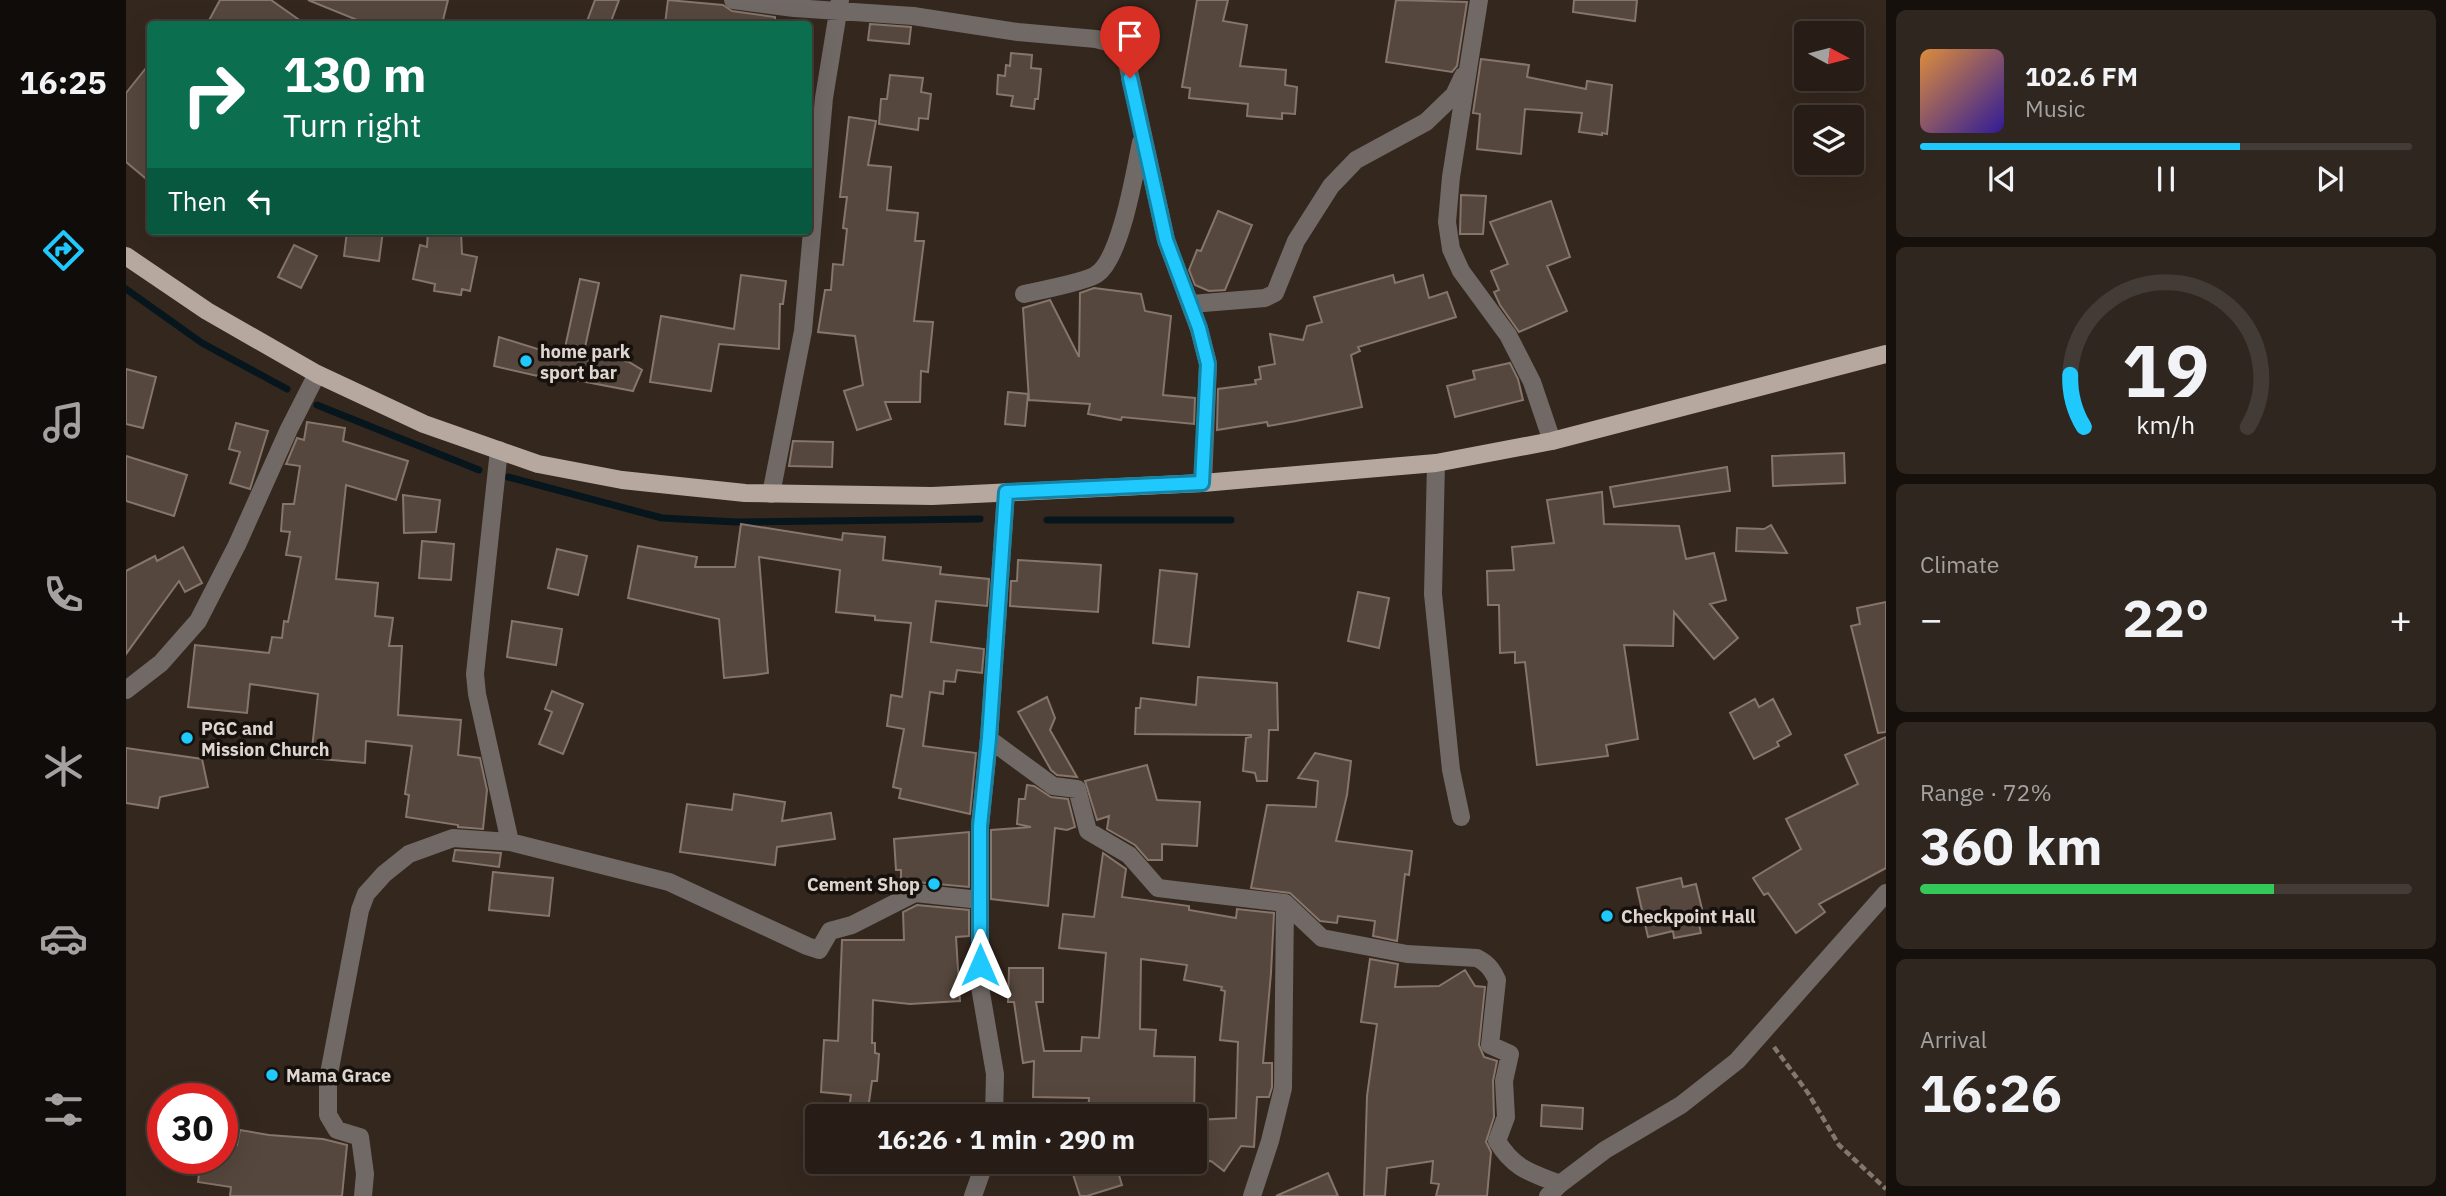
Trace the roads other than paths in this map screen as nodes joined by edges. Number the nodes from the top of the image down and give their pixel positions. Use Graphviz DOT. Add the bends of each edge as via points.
graph roads {
  1 [pos="733,0"];
  2 [pos="1479,0"];
  3 [pos="839,5"];
  4 [pos="1471,60"];
  5 [pos="1143,135"];
  6 [pos="812,231"];
  7 [pos="812,235"];
  8 [pos="126,256"];
  9 [pos="1024,294"];
  10 [pos="1191,304"];
  11 [pos="1886,354"];
  12 [pos="317,374"];
  13 [pos="1552,441"];
  14 [pos="499,450"];
  15 [pos="1436,463"];
  16 [pos="1202,483"];
  17 [pos="1006,492"];
  18 [pos="771,494"];
  19 [pos="126,690"];
  20 [pos="989,738"];
  21 [pos="1461,817"];
  22 [pos="510,842"];
  23 [pos="1886,893"];
  24 [pos="980,900"];
  25 [pos="1285,903"];
  26 [pos="995,1104"];
  27 [pos="981,1174"];
  28 [pos="1554,1190"];
  29 [pos="363,1196"];
  30 [pos="973,1196"];
  31 [pos="1252,1196"];
  1 -- 3 [label="street" via="794,8"];
  2 -- 4 [label="street"];
  3 -- 5 [label="street" via="1111,43 1127,62"];
  3 -- 6 [label="street" via="824,98"];
  4 -- 10 [label="street" via="1454,95 1426,122 1356,160 1331,186 1296,241 1275,293 1265,298"];
  4 -- 13 [label="street" via="1451,177 1447,222 1451,249 1461,271 1508,335 1532,382"];
  5 -- 9 [label="street" via="1129,202 1109,260 1097,275"];
  5 -- 10 [label="street" via="1166,240"];
  7 -- 18 [label="street" via="803,331"];
  8 -- 12 [label="main road" via="207,311"];
  10 -- 16 [label="street" via="1208,364"];
  11 -- 13 [label="main road"];
  12 -- 14 [label="main road" via="424,424"];
  12 -- 19 [label="street" via="198,621 161,663"];
  13 -- 15 [label="main road"];
  14 -- 18 [label="main road" via="538,464 622,480"];
  14 -- 22 [label="street" via="475,674"];
  15 -- 16 [label="main road"];
  15 -- 21 [label="street" via="1433,594 1451,770"];
  16 -- 17 [label="main road"];
  17 -- 18 [label="main road"];
  17 -- 20 [label="street"];
  20 -- 24 [label="street" via="980,826"];
  20 -- 25 [label="street" via="1053,786 1077,789 1088,831 1129,855 1158,888"];
  22 -- 24 [label="street" via="669,883 819,950 830,931 852,925 915,893"];
  22 -- 29 [label="street" via="453,838 409,854 366,894 328,1079 328,1115 337,1130 360,1137"];
  23 -- 28 [label="street" via="1737,1061 1681,1105 1605,1150"];
  24 -- 26 [label="street" via="980,986 995,1074"];
  25 -- 28 [label="street" via="1322,938 1407,954 1476,958 1493,971 1497,980 1490,1045 1510,1054 1504,1081 1506,1117 1497,1141 1507,1158"];
  25 -- 31 [label="street" via="1283,1088"];
  27 -- 30 [label="street"];
}
